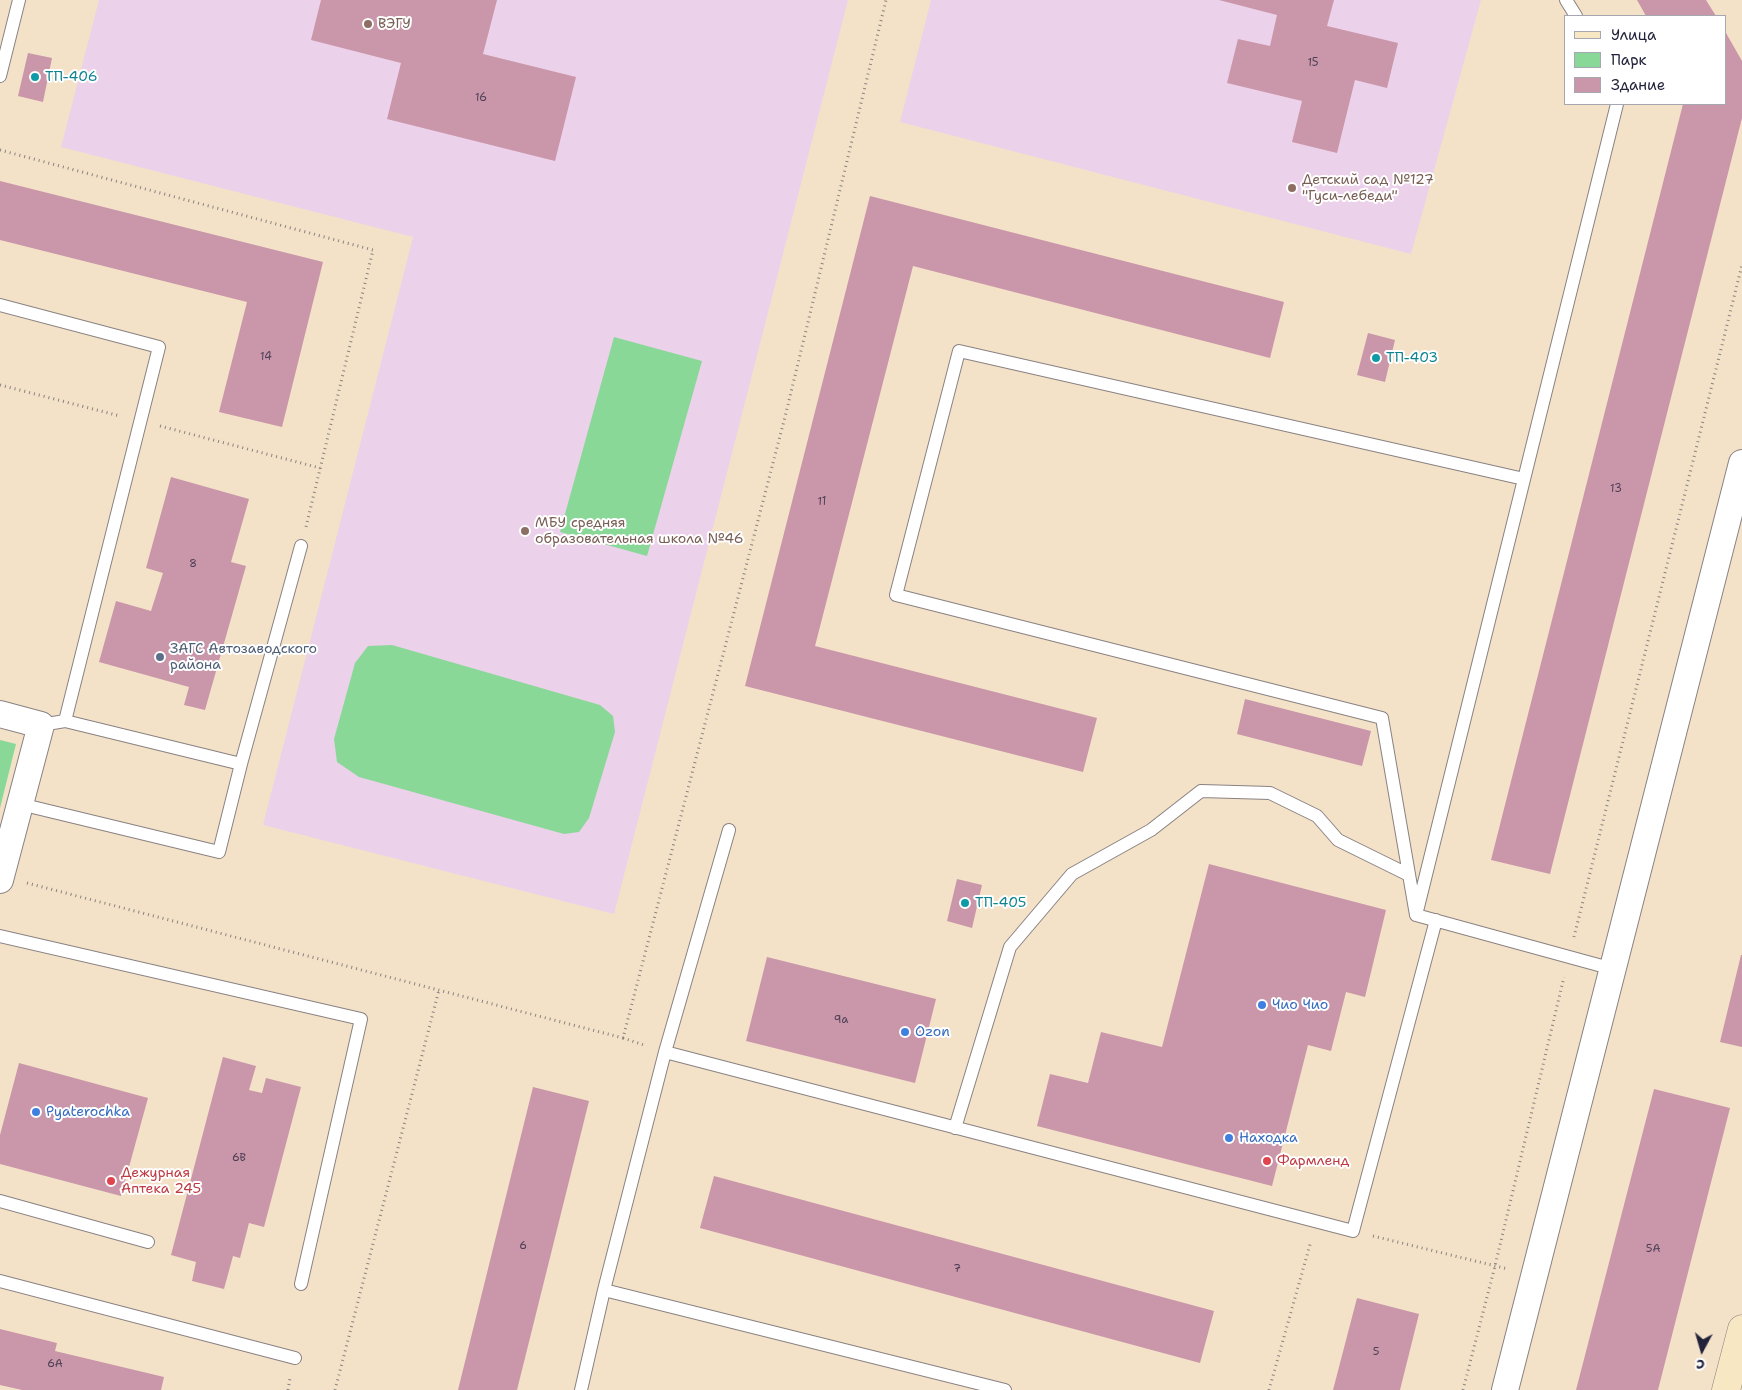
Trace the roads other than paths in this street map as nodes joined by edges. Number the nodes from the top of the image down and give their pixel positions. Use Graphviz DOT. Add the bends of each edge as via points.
graph roads {
  1 [pos="19,0"];
  2 [pos="1566,0"];
  3 [pos="1575,15"];
  4 [pos="0,76"];
  5 [pos="1617,105"];
  6 [pos="0,305"];
  7 [pos="1742,463"];
  8 [pos="1524,480"];
  9 [pos="301,546"];
  10 [pos="0,714"];
  11 [pos="53,723"];
  12 [pos="241,764"];
  13 [pos="20,804"];
  14 [pos="729,830"];
  15 [pos="1409,875"];
  16 [pos="0,878"];
  17 [pos="1416,915"];
  18 [pos="1436,920"];
  19 [pos="0,936"];
  20 [pos="1612,969"];
  21 [pos="665,1052"];
  22 [pos="955,1128"];
  23 [pos="0,1201"];
  24 [pos="148,1242"];
  25 [pos="0,1281"];
  26 [pos="301,1284"];
  27 [pos="604,1290"];
  28 [pos="1742,1329"];
  29 [pos="295,1358"];
  30 [pos="983,1387"];
  31 [pos="581,1390"];
  32 [pos="1004,1390"];
  33 [pos="1505,1390"];
  34 [pos="1726,1390"];
  1 -- 4 [label="lane"];
  2 -- 3 [label="lane"];
  5 -- 8 [label="lane"];
  6 -- 11 [label="lane" via="159,347"];
  7 -- 20 [label="street"];
  8 -- 15 [label="lane" via="960,351 896,595 1382,718"];
  8 -- 17 [label="lane"];
  9 -- 12 [label="lane"];
  10 -- 11 [label="street"];
  11 -- 12 [label="lane"];
  11 -- 13 [label="street"];
  12 -- 13 [label="lane" via="220,852"];
  13 -- 16 [label="street"];
  14 -- 21 [label="lane"];
  15 -- 17 [label="lane"];
  15 -- 22 [label="lane" via="1338,840 1317,816 1270,793 1201,791 1151,830 1072,874 1010,947"];
  17 -- 18 [label="lane"];
  18 -- 20 [label="lane"];
  18 -- 22 [label="lane" via="1353,1231"];
  19 -- 26 [label="lane" via="361,1019"];
  20 -- 33 [label="street"];
  21 -- 22 [label="lane"];
  21 -- 27 [label="lane"];
  23 -- 24 [label="lane"];
  25 -- 29 [label="lane"];
  27 -- 30 [label="lane"];
  27 -- 31 [label="lane"];
  28 -- 34 [label="main road"];
  30 -- 32 [label="lane"];
}
